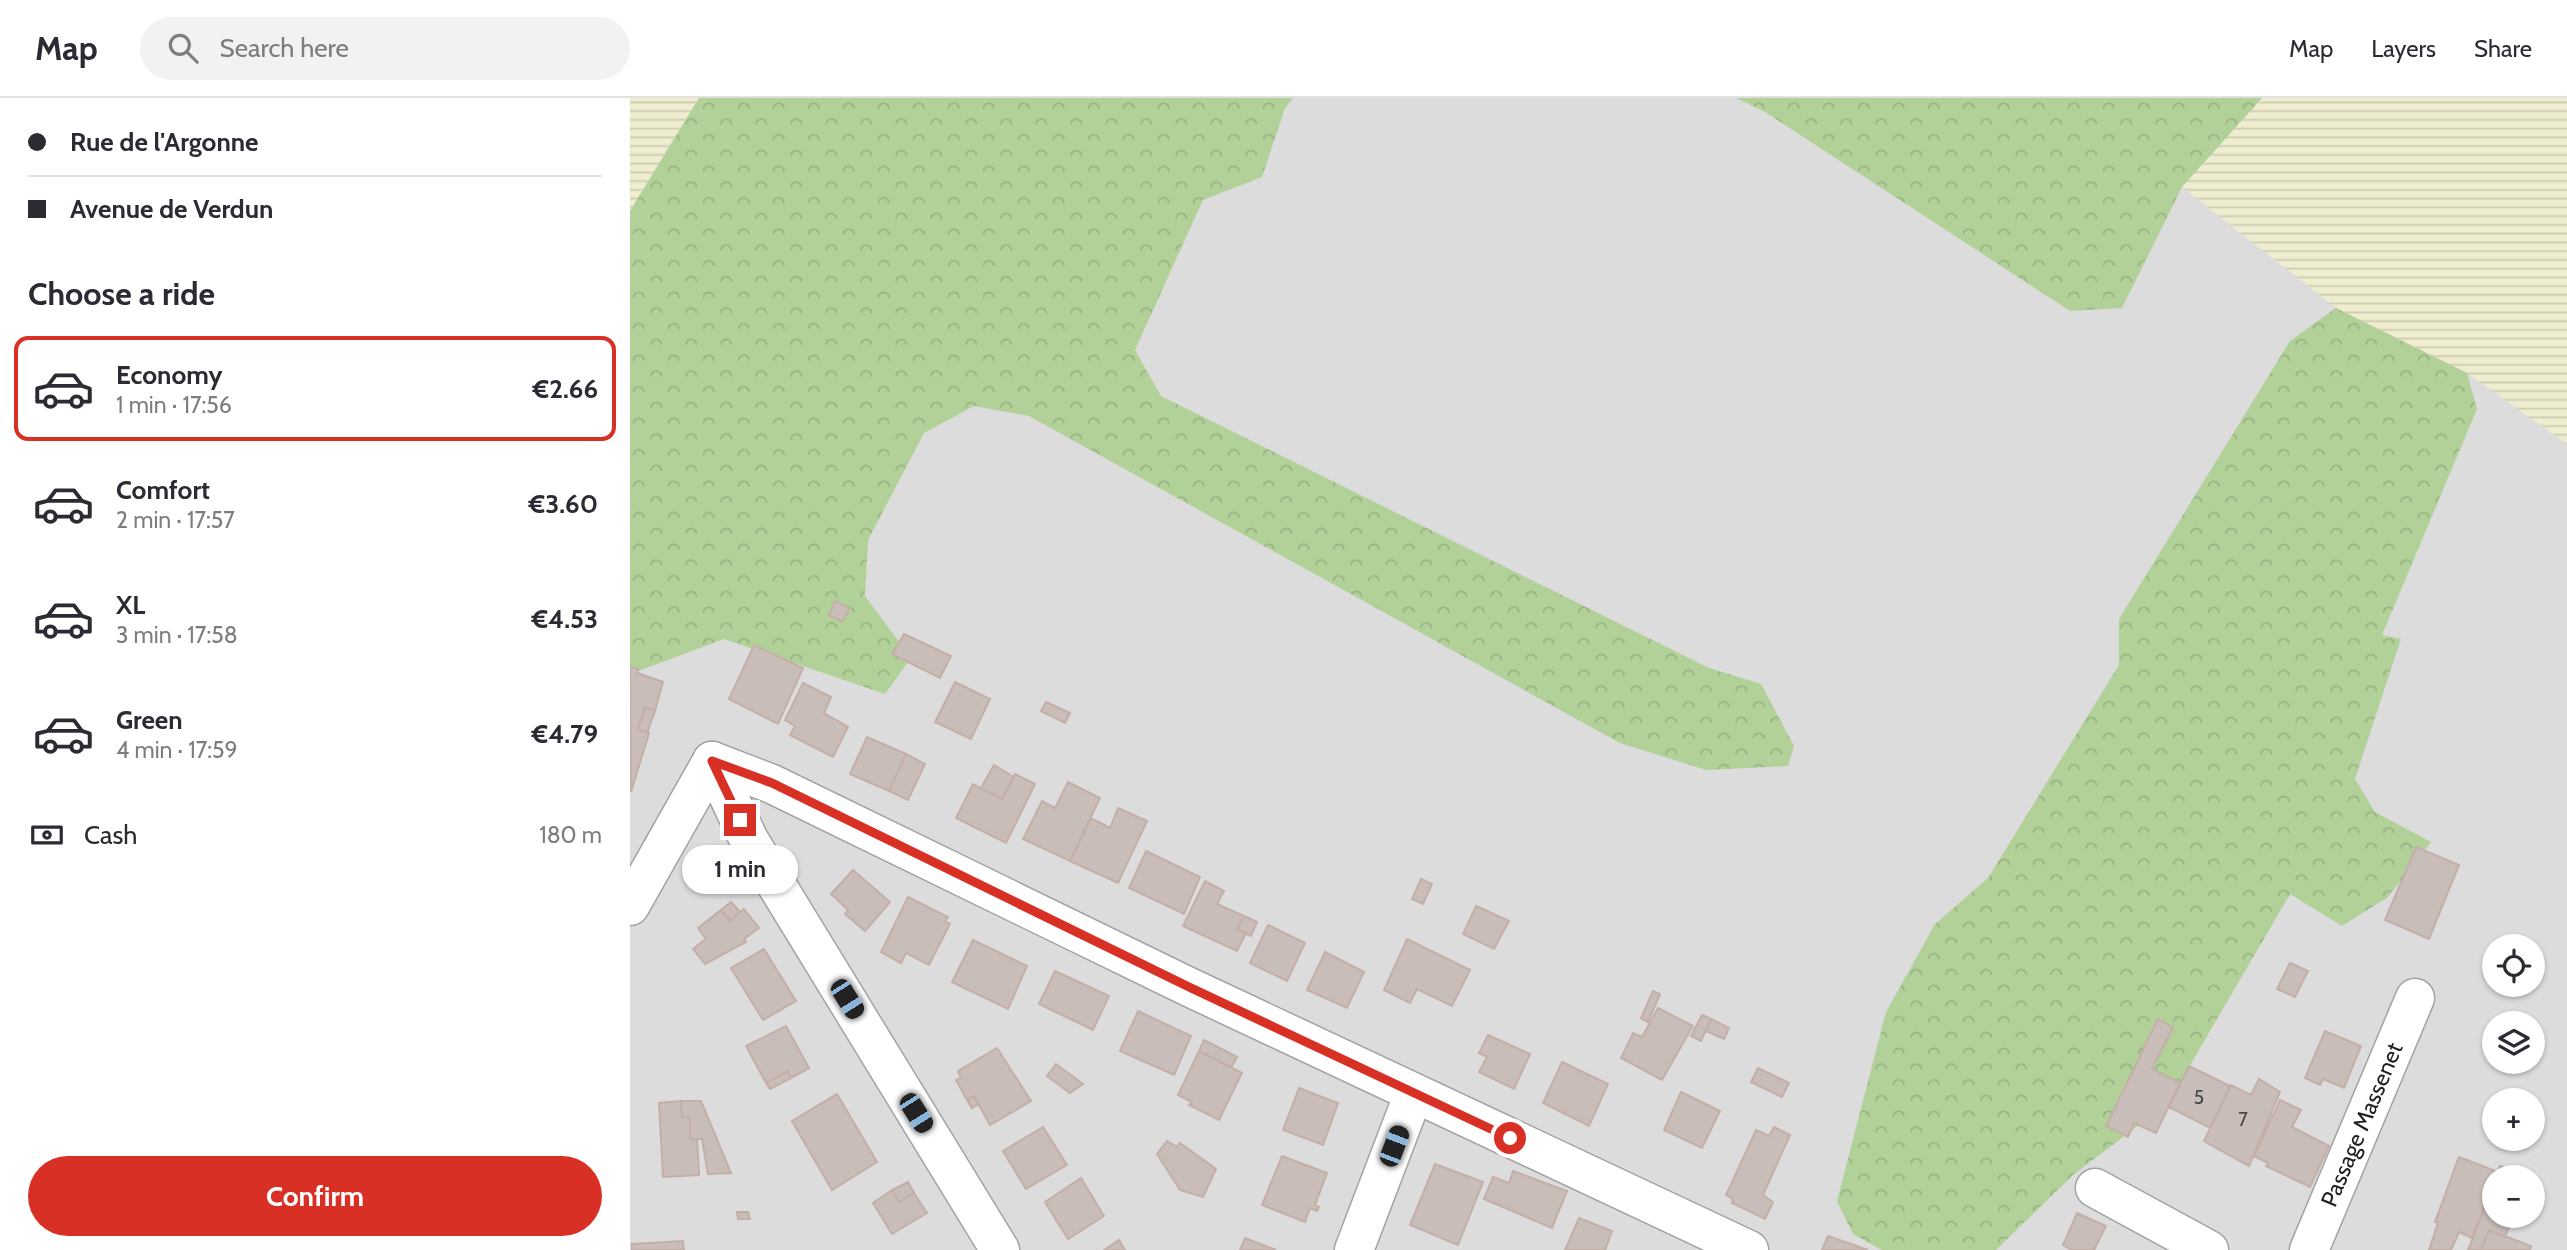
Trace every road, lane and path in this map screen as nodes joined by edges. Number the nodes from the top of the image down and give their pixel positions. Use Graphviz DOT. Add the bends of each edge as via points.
graph roads {
  1 [pos="712,761"];
  2 [pos="630,906"];
  3 [pos="2415,998"];
  4 [pos="1414,1093"];
  5 [pos="2095,1188"];
  6 [pos="1000,1250"];
  7 [pos="1354,1250"];
  8 [pos="1749,1250"];
  9 [pos="2209,1250"];
  10 [pos="2309,1250"];
  1 -- 2 [label="street"];
  1 -- 4 [label="street" via="772,783"];
  1 -- 6 [label="street" via="749,840"];
  3 -- 10 [label="street, Passage Massenet"];
  4 -- 7 [label="street"];
  4 -- 8 [label="street"];
  5 -- 9 [label="street"];
}
